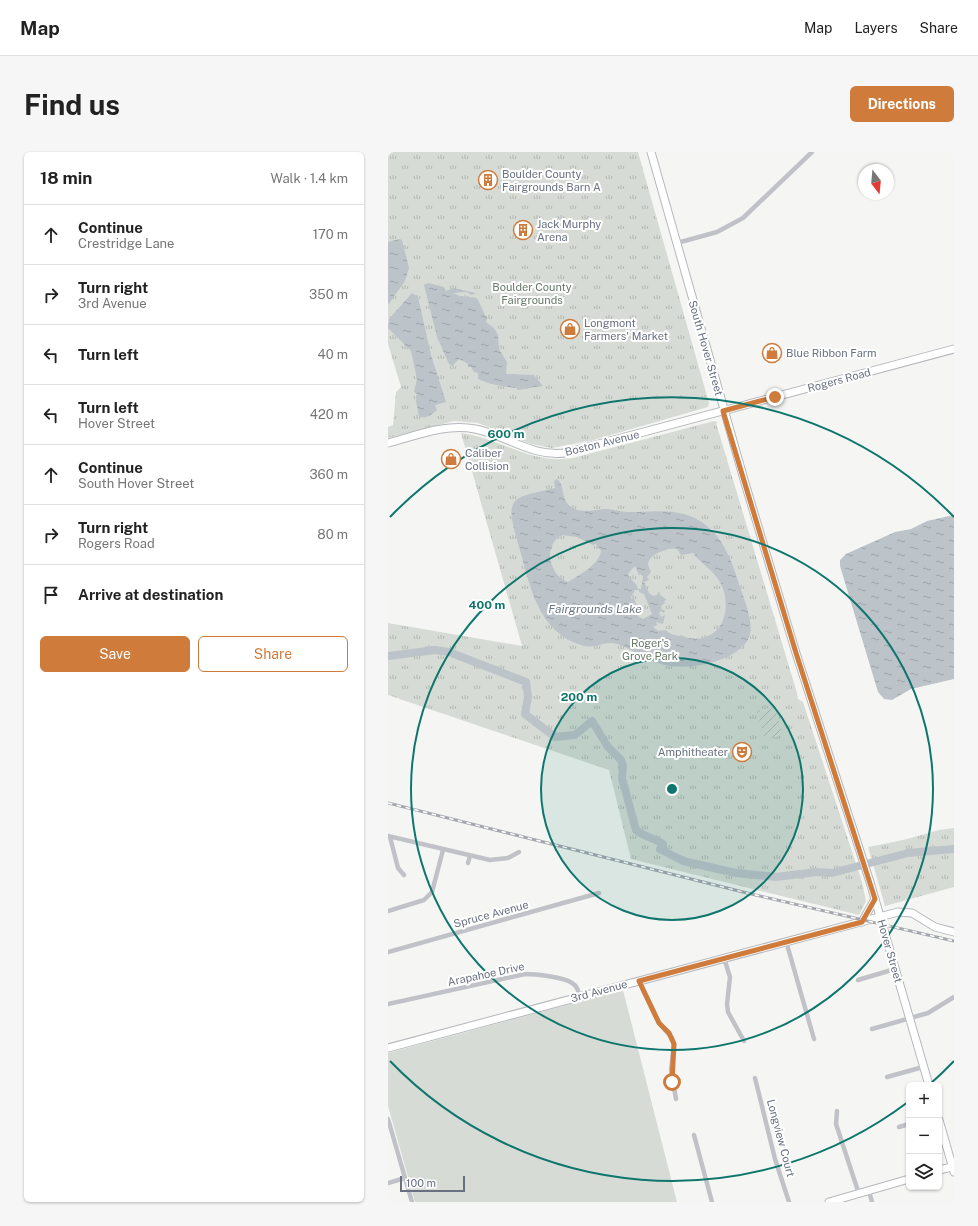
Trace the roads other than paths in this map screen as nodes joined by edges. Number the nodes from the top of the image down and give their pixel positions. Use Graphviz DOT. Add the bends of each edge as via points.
graph roads {
  1 [pos="651,152"];
  2 [pos="812,152"];
  3 [pos="677,242"];
  4 [pos="954,349"];
  5 [pos="723,411"];
  6 [pos="388,443"];
  7 [pos="791,635"];
  8 [pos="389,837"];
  9 [pos="443,850"];
  10 [pos="519,852"];
  11 [pos="470,856"];
  12 [pos="468,863"];
  13 [pos="404,875"];
  14 [pos="599,893"];
  15 [pos="875,899"];
  16 [pos="388,910"];
  17 [pos="880,917"];
  18 [pos="862,922"];
  19 [pos="954,932"];
  20 [pos="786,941"];
  21 [pos="388,952"];
  22 [pos="724,958"];
  23 [pos="895,969"];
  24 [pos="858,980"];
  25 [pos="639,981"];
  26 [pos="579,997"];
  27 [pos="954,997"];
  28 [pos="388,1004"];
  29 [pos="909,1018"];
  30 [pos="872,1029"];
  31 [pos="814,1039"];
  32 [pos="744,1041"];
  33 [pos="388,1048"];
  34 [pos="924,1067"];
  35 [pos="755,1078"];
  36 [pos="887,1078"];
  37 [pos="928,1082"];
  38 [pos="676,1099"];
  39 [pos="837,1111"];
  40 [pos="388,1119"];
  41 [pos="906,1125"];
  42 [pos="899,1127"];
  43 [pos="942,1130"];
  44 [pos="694,1135"];
  45 [pos="953,1169"];
  46 [pos="942,1170"];
  47 [pos="405,1178"];
  48 [pos="906,1180"];
  49 [pos="388,1183"];
  50 [pos="869,1191"];
  51 [pos="859,1194"];
  52 [pos="412,1202"];
  53 [pos="712,1202"];
  54 [pos="789,1202"];
  55 [pos="829,1202"];
  56 [pos="872,1202"];
  1 -- 3 [label="street, South Hover Street"];
  2 -- 3 [label="street" via="743,218 720,230"];
  3 -- 5 [label="street, South Hover Street"];
  4 -- 5 [label="street, Rogers Road"];
  5 -- 6 [label="street, Boston Avenue" via="556,454 532,450 485,432 464,428 441,429"];
  5 -- 7 [label="street, South Hover Street"];
  7 -- 15 [label="street, Hover Street"];
  8 -- 9 [label="street"];
  8 -- 13 [label="street" via="398,868"];
  9 -- 11 [label="street"];
  9 -- 16 [label="street" via="429,897"];
  10 -- 11 [label="street" via="498,860"];
  11 -- 12 [label="street"];
  14 -- 21 [label="street, Spruce Avenue"];
  15 -- 17 [label="street, Hover Street"];
  15 -- 18 [label="street"];
  17 -- 18 [label="street, 3rd Avenue"];
  17 -- 19 [label="street, 3rd Avenue" via="909,912 935,927"];
  17 -- 23 [label="street, Hover Street"];
  18 -- 20 [label="street, 3rd Avenue"];
  20 -- 22 [label="street, 3rd Avenue"];
  20 -- 31 [label="street"];
  22 -- 25 [label="street, 3rd Avenue"];
  22 -- 32 [label="street" via="730,977 728,1012"];
  23 -- 24 [label="street"];
  23 -- 29 [label="street, Hover Street"];
  25 -- 26 [label="street, 3rd Avenue"];
  25 -- 38 [label="street" via="659,1023 674,1044 671,1070"];
  26 -- 28 [label="street, Arapahoe Drive" via="577,989 570,982 524,974"];
  26 -- 33 [label="street, 3rd Avenue"];
  27 -- 29 [label="street" via="930,1012"];
  29 -- 30 [label="street"];
  29 -- 34 [label="street, Hover Street"];
  34 -- 36 [label="street"];
  34 -- 37 [label="street, Hover Street"];
  35 -- 54 [label="street, Longview Court"];
  39 -- 51 [label="street" via="836,1124"];
  40 -- 47 [label="street"];
  41 -- 42 [label="street"];
  43 -- 45 [label="street"];
  44 -- 53 [label="street"];
  45 -- 46 [label="street"];
  47 -- 49 [label="street"];
  47 -- 52 [label="street"];
  48 -- 50 [label="street"];
  50 -- 51 [label="street"];
  50 -- 56 [label="street"];
  51 -- 55 [label="street"];
}
